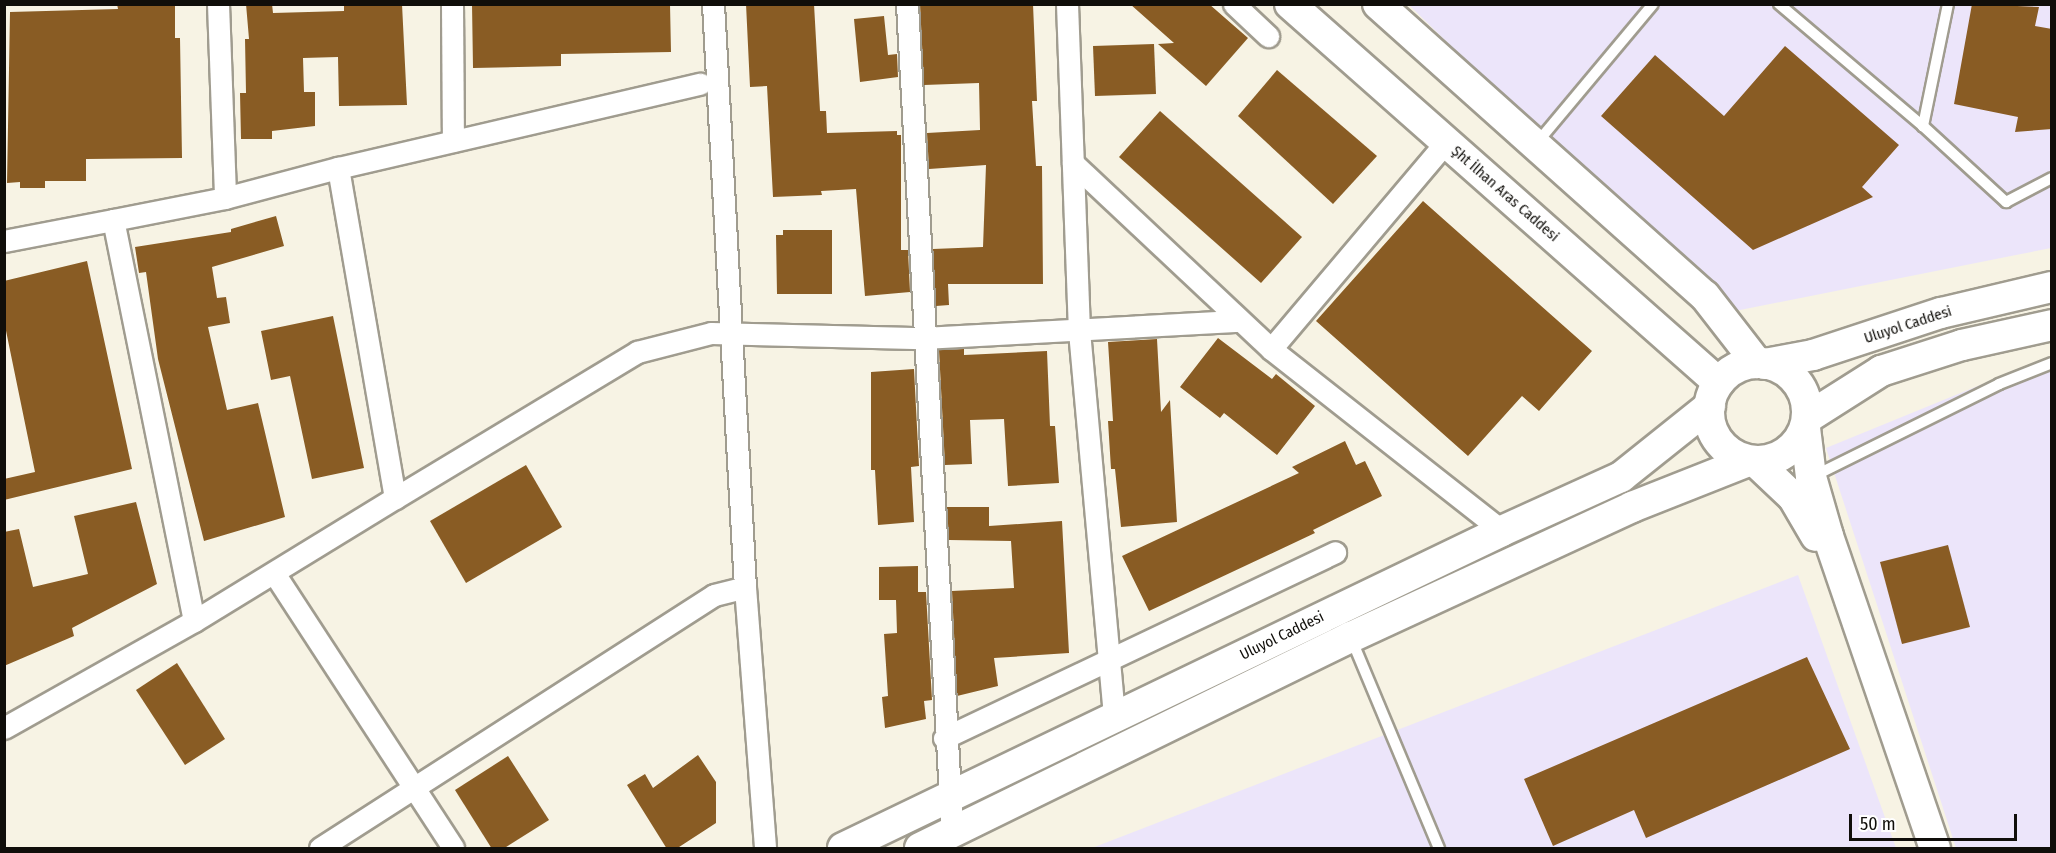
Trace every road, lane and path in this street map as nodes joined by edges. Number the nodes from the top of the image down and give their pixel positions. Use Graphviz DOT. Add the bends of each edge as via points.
graph roads {
  1 [pos="218,4"];
  2 [pos="452,4"];
  3 [pos="713,4"];
  4 [pos="907,4"];
  5 [pos="1067,4"];
  6 [pos="1234,4"];
  7 [pos="1290,4"];
  8 [pos="1378,4"];
  9 [pos="1653,4"];
  10 [pos="1779,4"];
  11 [pos="1948,4"];
  12 [pos="1268,36"];
  13 [pos="700,84"];
  14 [pos="1923,126"];
  15 [pos="453,141"];
  16 [pos="1446,142"];
  17 [pos="1536,144"];
  18 [pos="1073,163"];
  19 [pos="338,168"];
  20 [pos="2052,178"];
  21 [pos="225,198"];
  22 [pos="113,220"];
  23 [pos="4,241"];
  24 [pos="2052,287"];
  25 [pos="1240,321"];
  26 [pos="2052,325"];
  27 [pos="1079,331"];
  28 [pos="731,334"];
  29 [pos="923,338"];
  30 [pos="1271,349"];
  31 [pos="1761,363"];
  32 [pos="2052,363"];
  33 [pos="1714,394"];
  34 [pos="1806,423"];
  35 [pos="1752,461"];
  36 [pos="1811,477"];
  37 [pos="395,498"];
  38 [pos="1502,531"];
  39 [pos="1335,552"];
  40 [pos="274,573"];
  41 [pos="745,587"];
  42 [pos="1851,602"];
  43 [pos="194,621"];
  44 [pos="1351,638"];
  45 [pos="1106,660"];
  46 [pos="1114,717"];
  47 [pos="4,728"];
  48 [pos="944,738"];
  49 [pos="414,789"];
  50 [pos="948,797"];
  51 [pos="954,841"];
  52 [pos="320,849"];
  53 [pos="453,849"];
  54 [pos="765,849"];
  55 [pos="843,849"];
  56 [pos="920,849"];
  57 [pos="1439,849"];
  58 [pos="1935,849"];
  1 -- 21 [label="street"];
  2 -- 15 [label="street"];
  3 -- 28 [label="street"];
  4 -- 29 [label="street"];
  5 -- 18 [label="street"];
  6 -- 12 [label="street"];
  7 -- 16 [label="main road, Şht İlhan Aras Caddesi"];
  8 -- 17 [label="main road"];
  9 -- 17 [label="lane"];
  10 -- 14 [label="lane"];
  11 -- 14 [label="lane"];
  13 -- 15 [label="street"];
  14 -- 20 [label="lane" via="2006,202"];
  15 -- 19 [label="street"];
  16 -- 30 [label="street"];
  16 -- 33 [label="main road, Şht İlhan Aras Caddesi"];
  17 -- 31 [label="main road" via="1705,296"];
  18 -- 25 [label="street"];
  18 -- 27 [label="street"];
  19 -- 21 [label="street"];
  19 -- 37 [label="street"];
  21 -- 22 [label="street"];
  22 -- 23 [label="street"];
  22 -- 43 [label="street"];
  24 -- 31 [label="main road, Uluyol Caddesi" via="1941,313 1813,355"];
  25 -- 27 [label="street"];
  25 -- 30 [label="street"];
  26 -- 34 [label="main road" via="1962,345 1881,371"];
  27 -- 29 [label="street"];
  27 -- 45 [label="street"];
  28 -- 29 [label="street"];
  28 -- 37 [label="street" via="711,333 637,352"];
  28 -- 41 [label="street"];
  29 -- 48 [label="street"];
  30 -- 38 [label="street"];
  31 -- 33 [label="main road" via="1741,366"];
  31 -- 34 [label="main road" via="1787,372 1798,383 1806,397"];
  32 -- 36 [label="lane" via="1999,384"];
  33 -- 35 [label="main road" via="1712,431 1721,445"];
  33 -- 38 [label="main road, Uluyol Caddesi" via="1621,477"];
  34 -- 35 [label="main road" via="1786,453"];
  34 -- 36 [label="main road"];
  35 -- 42 [label="main road" via="1793,497"];
  35 -- 44 [label="main road, Uluyol Caddesi" via="1632,507"];
  36 -- 42 [label="main road"];
  37 -- 40 [label="street"];
  38 -- 46 [label="main road, Uluyol Caddesi"];
  39 -- 45 [label="street"];
  40 -- 43 [label="street"];
  40 -- 49 [label="street"];
  41 -- 49 [label="street" via="714,595"];
  41 -- 54 [label="street"];
  42 -- 58 [label="main road"];
  43 -- 47 [label="street"];
  44 -- 51 [label="main road, Uluyol Caddesi"];
  44 -- 57 [label="lane"];
  45 -- 46 [label="street"];
  45 -- 48 [label="street"];
  46 -- 50 [label="main road, Uluyol Caddesi"];
  48 -- 50 [label="street"];
  49 -- 52 [label="street"];
  49 -- 53 [label="street"];
  50 -- 51 [label="street"];
  50 -- 55 [label="main road, Uluyol Caddesi"];
  51 -- 56 [label="main road, Uluyol Caddesi"];
}
